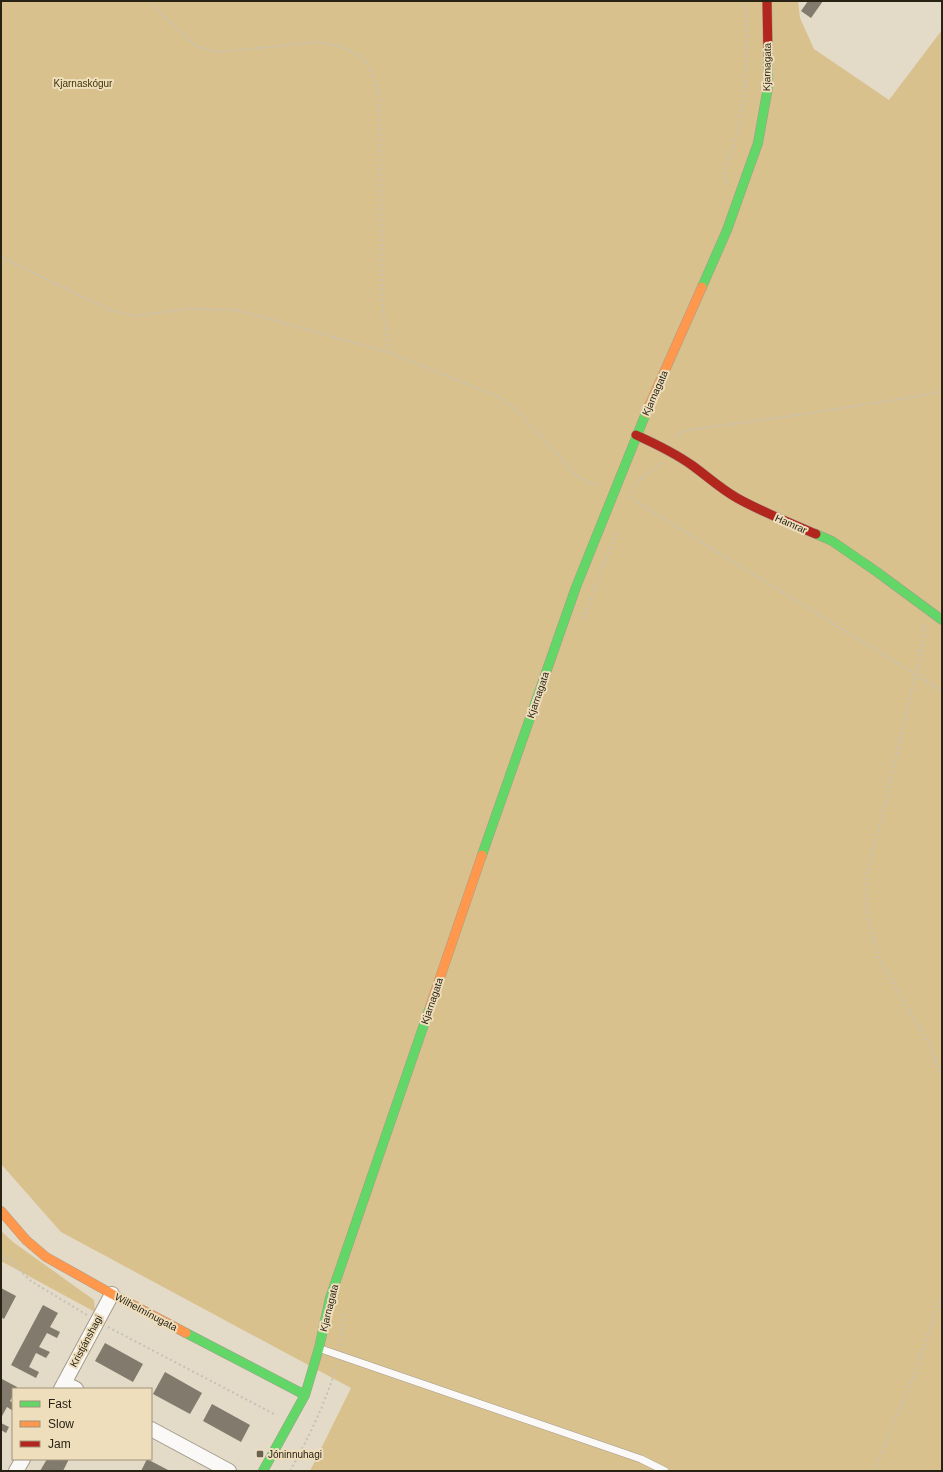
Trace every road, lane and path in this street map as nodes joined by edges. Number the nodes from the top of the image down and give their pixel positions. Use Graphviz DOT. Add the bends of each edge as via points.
graph roads {
  1 [pos="151,1"];
  2 [pos="745,1"];
  3 [pos="767,1"];
  4 [pos="736,202"];
  5 [pos="1,257"];
  6 [pos="388,352"];
  7 [pos="942,391"];
  8 [pos="636,435"];
  9 [pos="668,450"];
  10 [pos="614,491"];
  11 [pos="629,498"];
  12 [pos="617,529"];
  13 [pos="942,620"];
  14 [pos="922,622"];
  15 [pos="581,624"];
  16 [pos="916,675"];
  17 [pos="942,691"];
  18 [pos="942,1078"];
  19 [pos="1,1211"];
  20 [pos="1,1252"];
  21 [pos="7,1258"];
  22 [pos="1,1261"];
  23 [pos="112,1294"];
  24 [pos="942,1296"];
  25 [pos="344,1308"];
  26 [pos="97,1321"];
  27 [pos="319,1348"];
  28 [pos="339,1356"];
  29 [pos="67,1387"];
  30 [pos="305,1395"];
  31 [pos="303,1417"];
  32 [pos="290,1423"];
  33 [pos="152,1430"];
  34 [pos="22,1460"];
  35 [pos="16,1471"];
  36 [pos="229,1471"];
  37 [pos="263,1471"];
  38 [pos="290,1471"];
  39 [pos="665,1471"];
  40 [pos="874,1471"];
  1 -- 6 [label="path" via="158,11 196,46 217,52 319,42 342,47 360,56 372,72 379,95 382,300"];
  2 -- 4 [label="path" via="747,64 742,107 735,142 726,162 725,181"];
  3 -- 4 [label="street, Kjarnagata" via="768,87 758,143"];
  4 -- 8 [label="street, Kjarnagata" via="727,230"];
  5 -- 6 [label="path" via="110,310 134,316 189,309 237,310"];
  6 -- 10 [label="path" via="499,398 522,415 575,474 588,482"];
  7 -- 9 [label="path" via="684,431 678,434"];
  8 -- 9 [label="street, Hamrar"];
  8 -- 10 [label="street, Kjarnagata"];
  9 -- 11 [label="path" via="662,462 640,480"];
  9 -- 13 [label="street, Hamrar" via="737,498 832,541"];
  10 -- 11 [label="path"];
  10 -- 27 [label="street, Kjarnagata" via="576,587 467,898 330,1298"];
  11 -- 16 [label="path"];
  12 -- 15 [label="path"];
  14 -- 16 [label="path" via="925,633"];
  16 -- 17 [label="path"];
  16 -- 18 [label="path" via="866,878 867,915 878,957 931,1048"];
  19 -- 23 [label="street, Wilhelmínugata" via="34,1249"];
  20 -- 21 [label="path"];
  21 -- 22 [label="path"];
  21 -- 26 [label="path" via="31,1281"];
  23 -- 26 [label="street, Kristjánshagi"];
  23 -- 30 [label="street, Wilhelmínugata"];
  24 -- 40 [label="path" via="913,1378"];
  25 -- 28 [label="path"];
  26 -- 29 [label="street, Kristjánshagi"];
  26 -- 32 [label="path"];
  27 -- 28 [label="lane"];
  27 -- 30 [label="street, Kjarnagata"];
  28 -- 38 [label="path" via="323,1405"];
  28 -- 39 [label="lane" via="627,1454"];
  30 -- 31 [label="street, Kjarnagata"];
  30 -- 32 [label="street, Kjarnagata"];
  32 -- 37 [label="street, Kjarnagata"];
  33 -- 36 [label="street"];
  34 -- 35 [label="street"];
}
